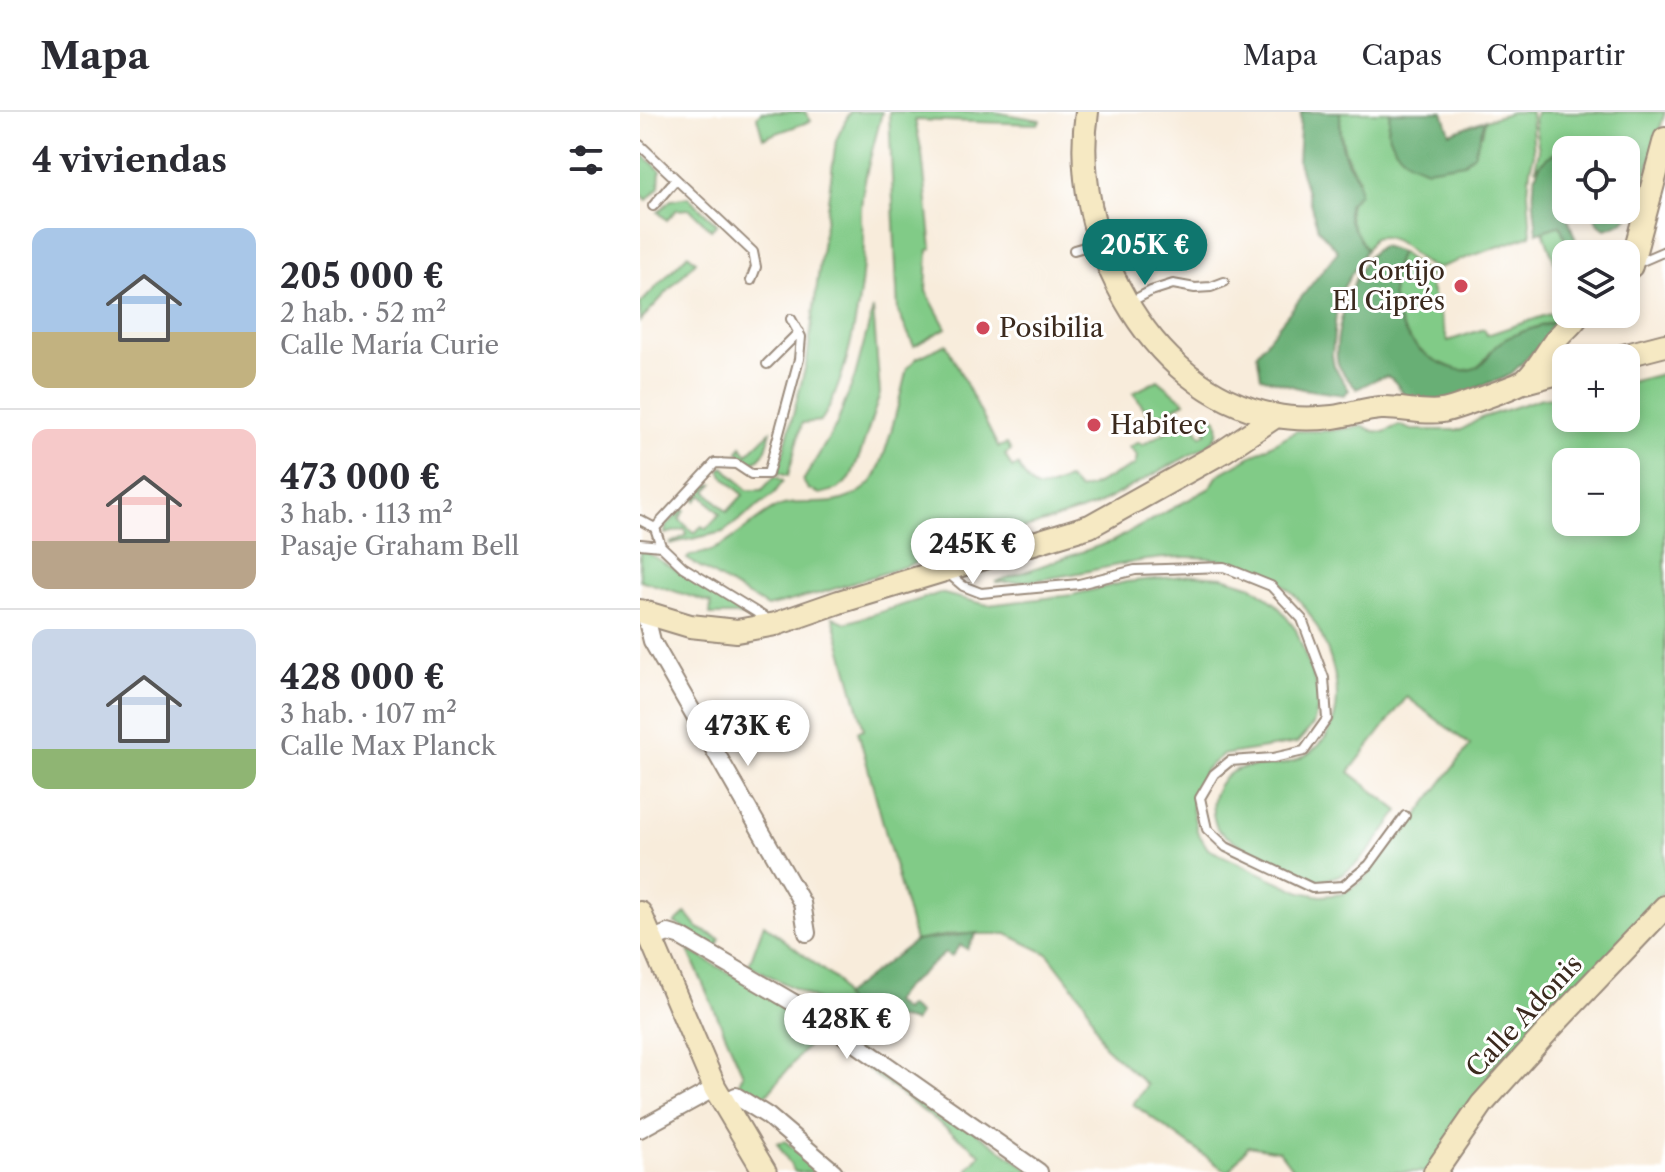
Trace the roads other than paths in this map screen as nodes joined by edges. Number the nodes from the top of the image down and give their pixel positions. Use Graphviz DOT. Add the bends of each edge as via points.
graph roads {
  1 [pos="1087,112"];
  2 [pos="1665,139"];
  3 [pos="640,145"];
  4 [pos="676,179"];
  5 [pos="653,206"];
  6 [pos="1636,240"];
  7 [pos="1099,243"];
  8 [pos="1074,250"];
  9 [pos="1665,251"];
  10 [pos="1640,262"];
  11 [pos="751,280"];
  12 [pos="1224,282"];
  13 [pos="1128,304"];
  14 [pos="791,319"];
  15 [pos="1567,328"];
  16 [pos="799,332"];
  17 [pos="1665,345"];
  18 [pos="1640,352"];
  19 [pos="767,364"];
  20 [pos="1552,375"];
  21 [pos="1525,382"];
  22 [pos="1276,416"];
  23 [pos="640,520"];
  24 [pos="655,528"];
  25 [pos="640,544"];
  26 [pos="661,546"];
  27 [pos="945,571"];
  28 [pos="643,612"];
  29 [pos="776,624"];
  30 [pos="1405,816"];
  31 [pos="1665,907"];
  32 [pos="640,913"];
  33 [pos="807,933"];
  34 [pos="650,940"];
  35 [pos="720,1096"];
  36 [pos="640,1129"];
  37 [pos="765,1172"];
  38 [pos="834,1172"];
  39 [pos="1039,1172"];
  40 [pos="1435,1172"];
  1 -- 7 [label="street" via="1085,168"];
  2 -- 6 [label="street"];
  3 -- 4 [label="lane"];
  4 -- 5 [label="lane"];
  4 -- 11 [label="lane" via="753,252 756,267"];
  7 -- 8 [label="lane"];
  7 -- 13 [label="street"];
  9 -- 10 [label="lane"];
  12 -- 13 [label="lane" via="1195,288 1173,284"];
  13 -- 22 [label="street" via="1162,349 1198,383 1244,408"];
  14 -- 16 [label="lane"];
  15 -- 21 [label="street"];
  16 -- 19 [label="lane"];
  16 -- 24 [label="lane" via="799,359 768,474 715,463"];
  17 -- 18 [label="street"];
  20 -- 21 [label="street"];
  21 -- 22 [label="street" via="1442,411 1380,408 1332,417"];
  22 -- 27 [label="street" via="1090,526"];
  23 -- 24 [label="lane"];
  24 -- 26 [label="lane"];
  25 -- 26 [label="lane"];
  26 -- 29 [label="lane" via="683,567"];
  27 -- 29 [label="street"];
  27 -- 30 [label="lane" via="981,593 1079,584 1135,570 1224,567 1271,586 1302,619 1324,678 1327,719 1304,751 1230,761 1214,774 1200,798 1207,829 1226,847 1312,888 1343,886 1369,865"];
  28 -- 29 [label="street" via="690,626 737,631"];
  28 -- 33 [label="street" via="652,641 802,903"];
  31 -- 40 [label="street, Calle Adonis" via="1492,1092"];
  32 -- 34 [label="street"];
  34 -- 35 [label="street"];
  34 -- 39 [label="street" via="668,933 681,937 818,1017"];
  35 -- 36 [label="street"];
  35 -- 37 [label="street"];
  35 -- 38 [label="street" via="736,1096 754,1105"];
}
